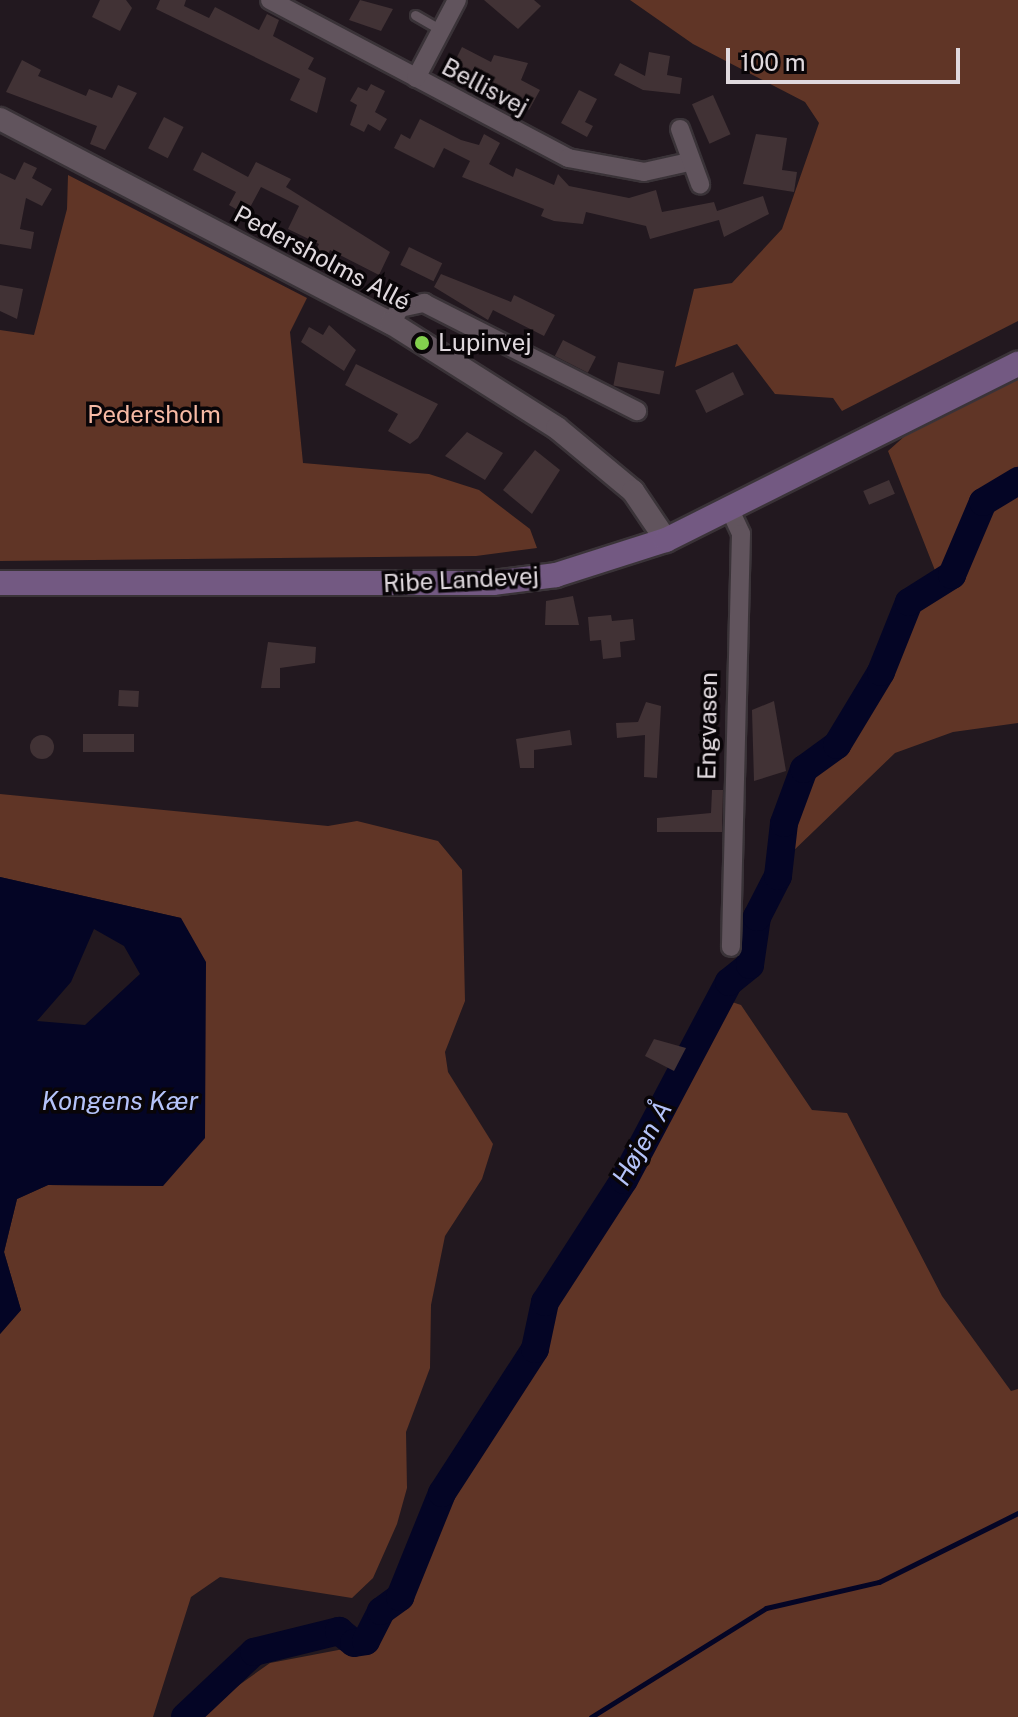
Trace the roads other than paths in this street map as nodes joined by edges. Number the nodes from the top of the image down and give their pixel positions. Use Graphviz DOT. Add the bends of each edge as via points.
graph roads {
  1 [pos="270,0"];
  2 [pos="457,0"];
  3 [pos="415,15"];
  4 [pos="441,30"];
  5 [pos="416,78"];
  6 [pos="0,119"];
  7 [pos="680,129"];
  8 [pos="689,162"];
  9 [pos="700,184"];
  10 [pos="391,323"];
  11 [pos="1018,364"];
  12 [pos="637,411"];
  13 [pos="730,510"];
  14 [pos="666,540"];
  15 [pos="0,583"];
  16 [pos="731,947"];
  1 -- 5 [label="street, Bellisvej"];
  2 -- 4 [label="street"];
  3 -- 4 [label="lane"];
  4 -- 5 [label="street"];
  5 -- 8 [label="street, Bellisvej" via="594,166 644,172"];
  6 -- 10 [label="street, Pedersholms Allé"];
  7 -- 8 [label="street"];
  8 -- 9 [label="street"];
  10 -- 12 [label="street" via="400,308 424,303"];
  10 -- 14 [label="street, Pedersholms Allé" via="602,462"];
  11 -- 13 [label="main road, Ribe Landevej"];
  13 -- 14 [label="main road, Ribe Landevej"];
  13 -- 16 [label="street, Engvasen" via="741,534"];
  14 -- 15 [label="main road, Ribe Landevej" via="556,575 493,583"];
}
